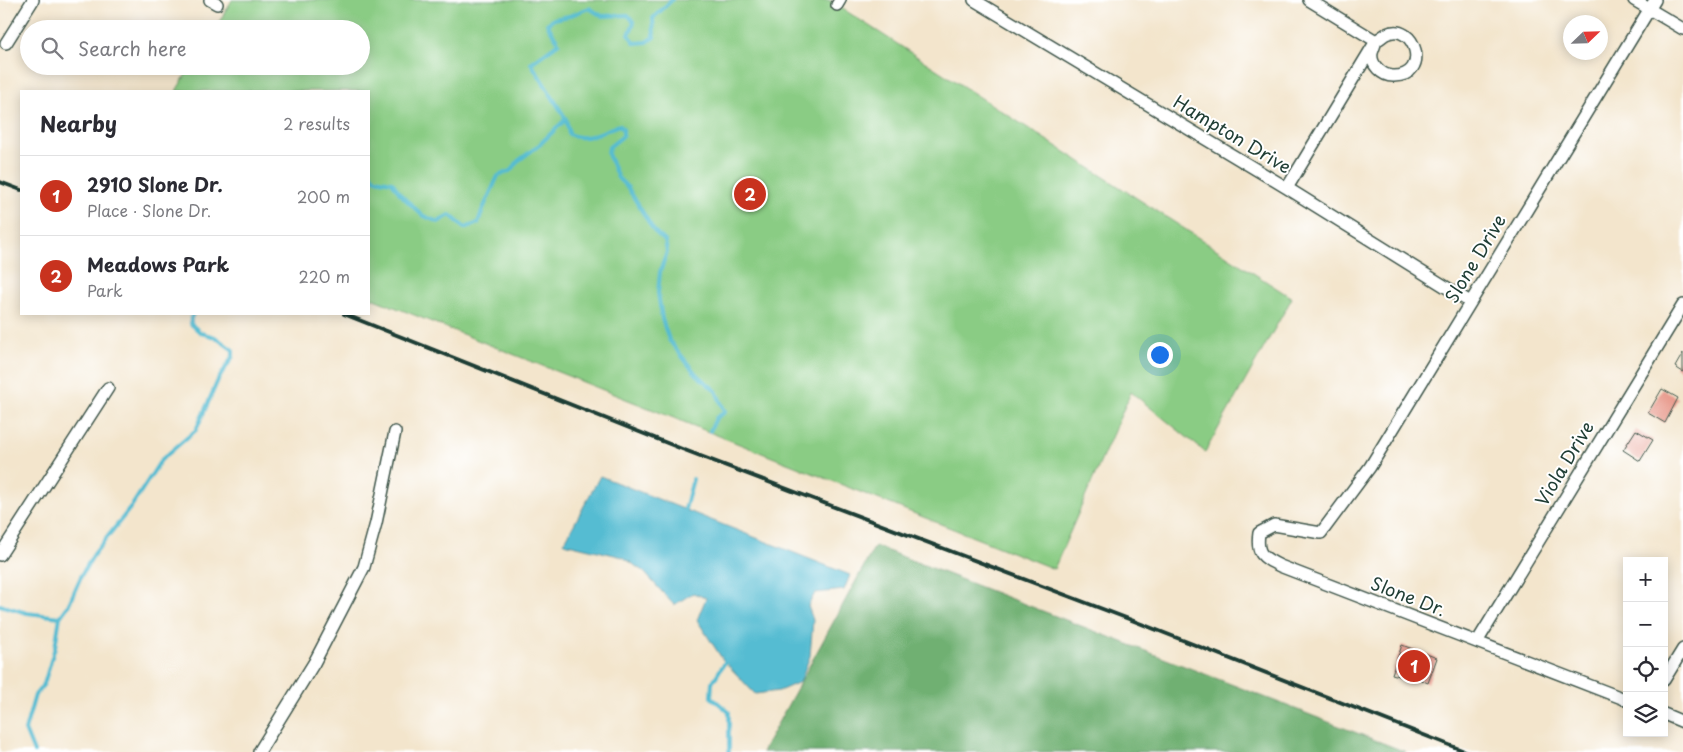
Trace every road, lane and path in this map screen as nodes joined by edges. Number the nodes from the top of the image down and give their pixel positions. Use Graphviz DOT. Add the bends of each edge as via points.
graph roads {
  1 [pos="34,0"];
  2 [pos="974,0"];
  3 [pos="1309,0"];
  4 [pos="1634,0"];
  5 [pos="1652,5"];
  6 [pos="21,20"];
  7 [pos="20,22"];
  8 [pos="1683,29"];
  9 [pos="6,43"];
  10 [pos="1287,188"];
  11 [pos="1470,302"];
  12 [pos="1683,305"];
  13 [pos="108,388"];
  14 [pos="395,432"];
  15 [pos="1321,534"];
  16 [pos="0,555"];
  17 [pos="1477,642"];
  18 [pos="1683,649"];
  19 [pos="1668,673"];
  20 [pos="1623,698"];
  21 [pos="1668,716"];
  22 [pos="1683,722"];
  23 [pos="259,752"];
  1 -- 6 [label="street"];
  2 -- 10 [label="street, Hampton Drive"];
  3 -- 10 [label="street" via="1376,41"];
  4 -- 5 [label="street"];
  5 -- 8 [label="street"];
  5 -- 11 [label="street, Slone Drive"];
  7 -- 9 [label="street"];
  10 -- 11 [label="street, Hampton Drive"];
  11 -- 15 [label="street, Slone Drive" via="1370,468"];
  12 -- 17 [label="street, Viola Drive"];
  13 -- 16 [label="street"];
  14 -- 23 [label="street" via="364,567 314,663"];
  15 -- 17 [label="street, Slone Dr." via="1274,525 1259,532 1257,546 1265,558 1280,566"];
  17 -- 20 [label="street, Slone Dr."];
  18 -- 19 [label="street"];
  21 -- 22 [label="street"];
}
